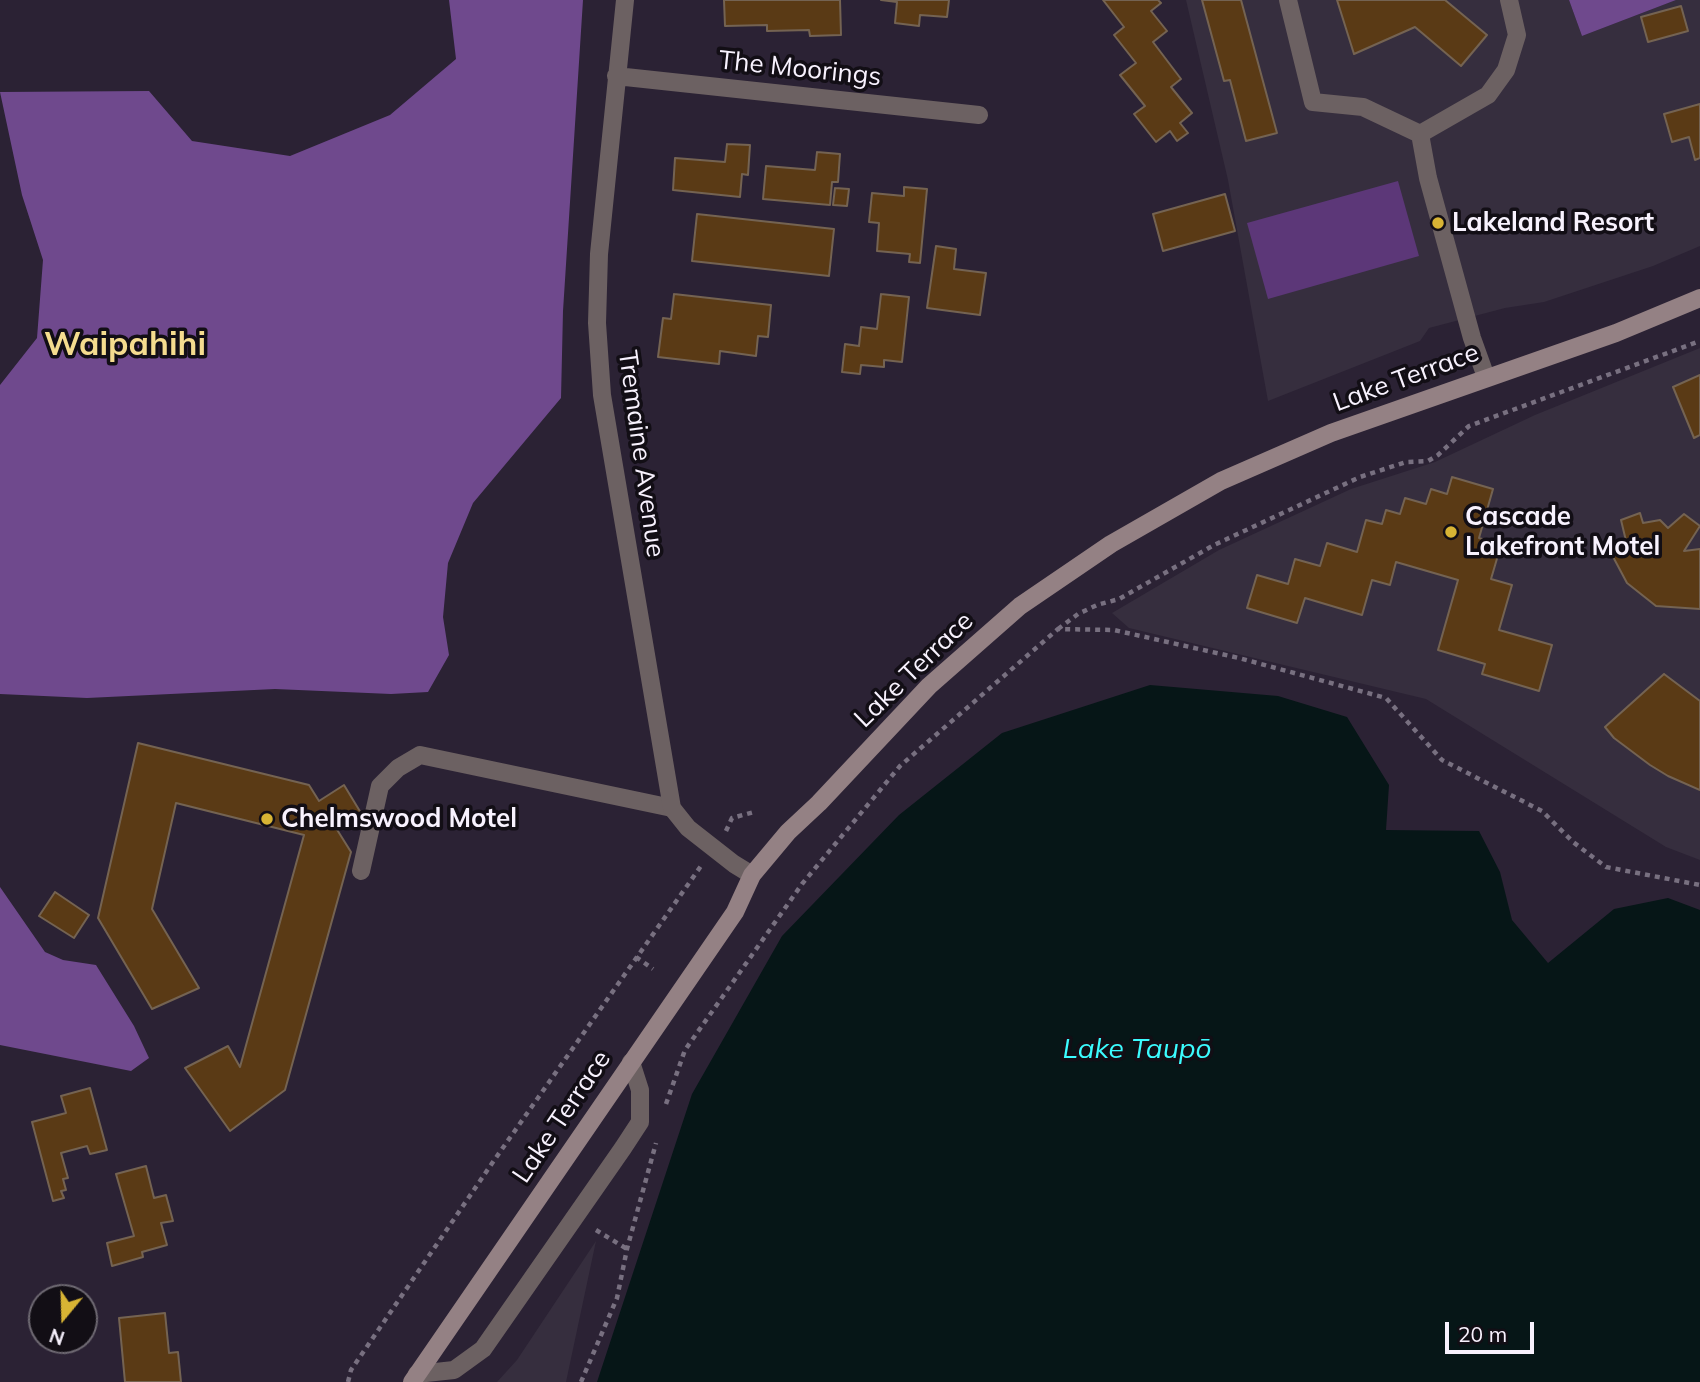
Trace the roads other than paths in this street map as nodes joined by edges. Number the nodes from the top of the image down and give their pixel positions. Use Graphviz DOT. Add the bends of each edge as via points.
graph roads {
  1 [pos="625,0"];
  2 [pos="1288,0"];
  3 [pos="1509,0"];
  4 [pos="616,76"];
  5 [pos="979,114"];
  6 [pos="1420,134"];
  7 [pos="1700,298"];
  8 [pos="1486,377"];
  9 [pos="672,808"];
  10 [pos="361,871"];
  11 [pos="752,875"];
  12 [pos="631,1062"];
  13 [pos="415,1378"];
  1 -- 4 [label="street, Tremaine Avenue"];
  2 -- 6 [label="street" via="1313,102 1363,107"];
  3 -- 6 [label="street" via="1517,35 1506,70 1488,95"];
  4 -- 5 [label="street, The Moorings"];
  4 -- 9 [label="street, Tremaine Avenue" via="599,254 602,395"];
  6 -- 8 [label="street" via="1428,178"];
  7 -- 8 [label="main road, Lake Terrace" via="1616,333"];
  8 -- 11 [label="main road, Lake Terrace" via="1331,433 1221,481 1099,551 1020,606 929,686"];
  9 -- 10 [label="street" via="420,755 380,786"];
  9 -- 11 [label="street" via="688,828"];
  11 -- 12 [label="main road, Lake Terrace" via="734,912"];
  12 -- 13 [label="main road, Lake Terrace"];
  12 -- 13 [label="street" via="640,1090 640,1122 623,1148 483,1349 454,1370"];
}
